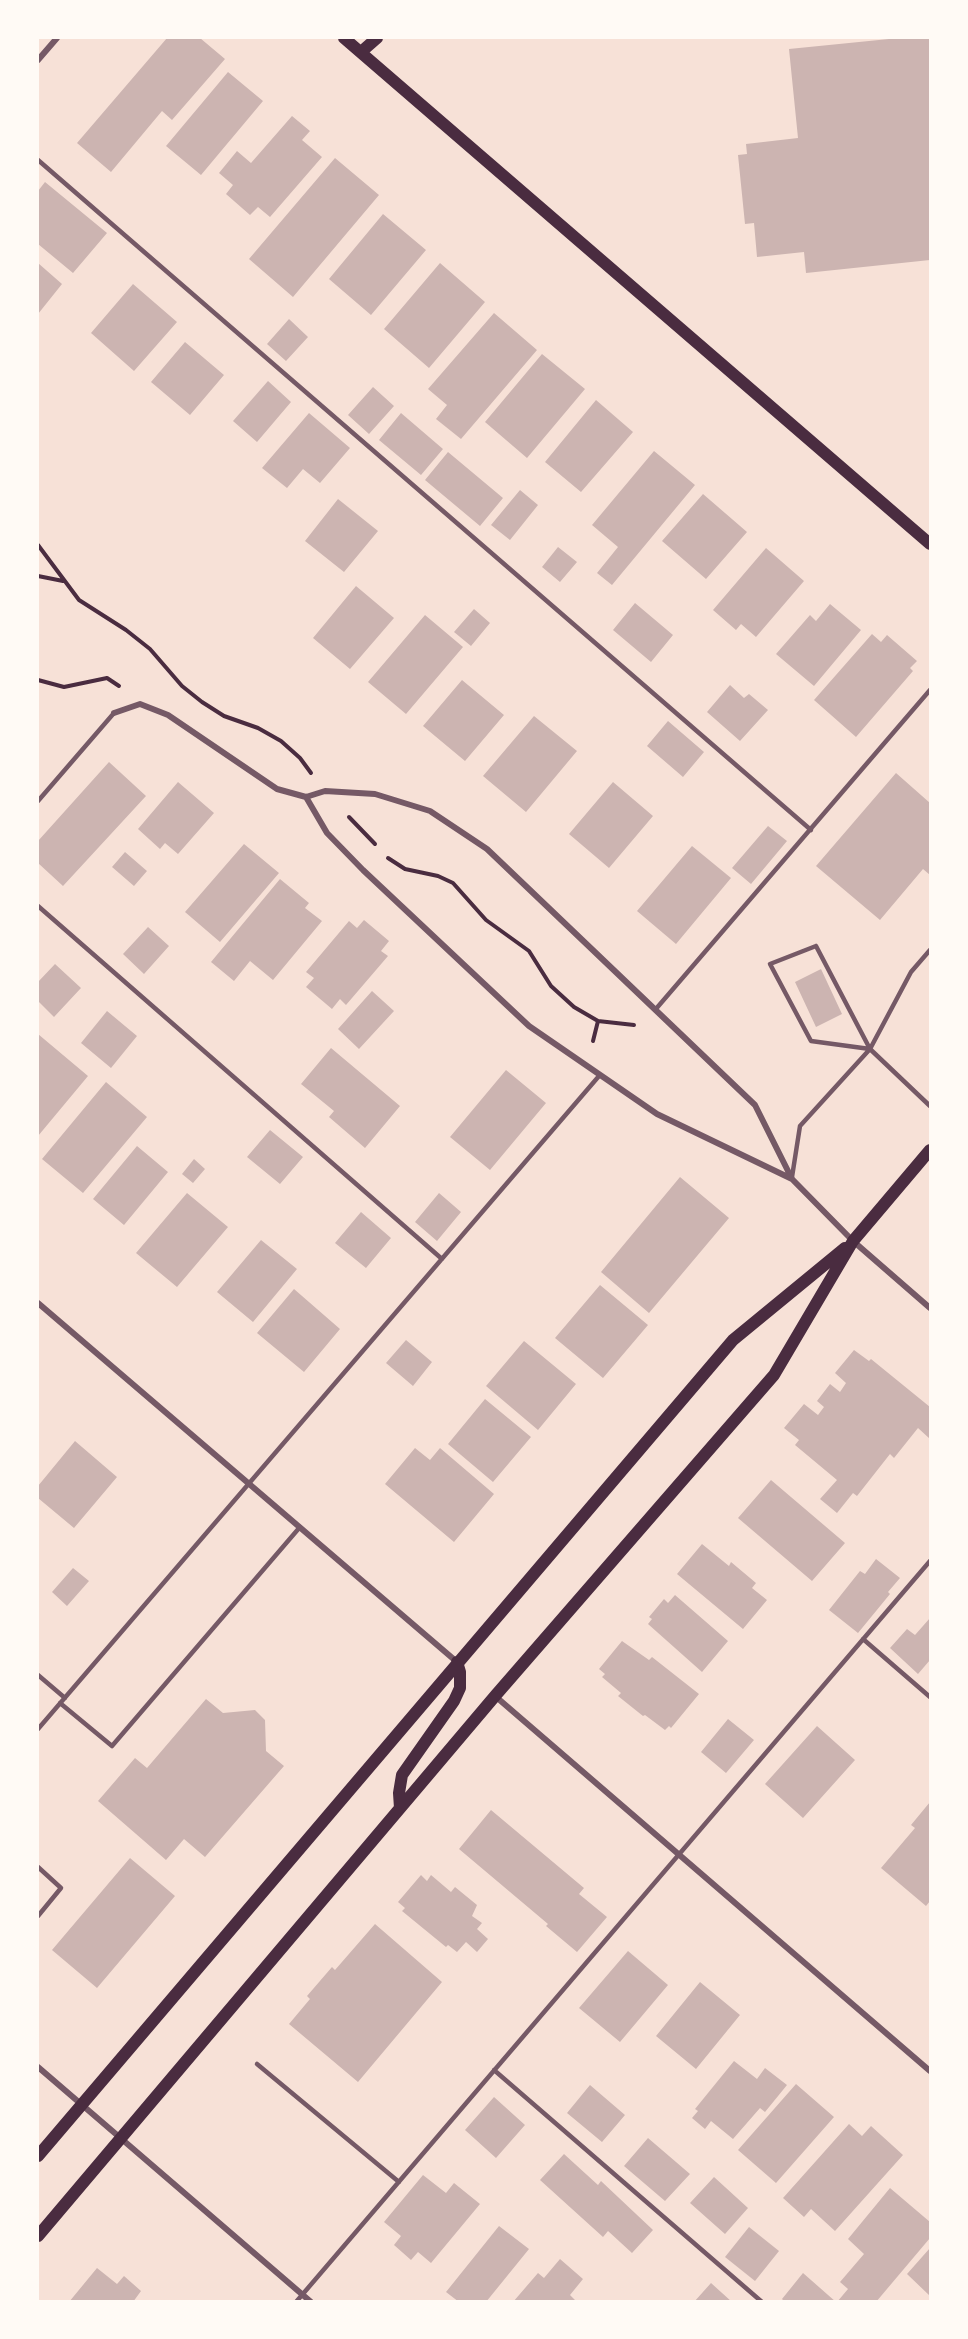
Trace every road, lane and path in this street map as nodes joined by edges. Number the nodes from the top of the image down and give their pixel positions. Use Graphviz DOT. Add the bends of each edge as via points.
graph roads {
  1 [pos="57,38"];
  2 [pos="344,38"];
  3 [pos="376,38"];
  4 [pos="361,52"];
  5 [pos="38,60"];
  6 [pos="38,160"];
  7 [pos="930,544"];
  8 [pos="38,545"];
  9 [pos="38,576"];
  10 [pos="64,581"];
  11 [pos="38,680"];
  12 [pos="930,690"];
  13 [pos="141,704"];
  14 [pos="114,713"];
  15 [pos="325,791"];
  16 [pos="306,797"];
  17 [pos="38,801"];
  18 [pos="811,830"];
  19 [pos="377,848"];
  20 [pos="385,856"];
  21 [pos="38,906"];
  22 [pos="930,950"];
  23 [pos="655,1010"];
  24 [pos="664,1019"];
  25 [pos="870,1048"];
  26 [pos="599,1076"];
  27 [pos="930,1106"];
  28 [pos="930,1152"];
  29 [pos="792,1179"];
  30 [pos="853,1241"];
  31 [pos="442,1259"];
  32 [pos="38,1303"];
  33 [pos="930,1308"];
  34 [pos="249,1484"];
  35 [pos="300,1527"];
  36 [pos="930,1561"];
  37 [pos="863,1639"];
  38 [pos="457,1662"];
  39 [pos="38,1675"];
  40 [pos="495,1696"];
  41 [pos="930,1697"];
  42 [pos="65,1698"];
  43 [pos="60,1703"];
  44 [pos="38,1730"];
  45 [pos="400,1808"];
  46 [pos="679,1855"];
  47 [pos="38,1867"];
  48 [pos="38,1916"];
  49 [pos="256,2064"];
  50 [pos="38,2067"];
  51 [pos="494,2070"];
  52 [pos="930,2071"];
  53 [pos="81,2105"];
  54 [pos="121,2138"];
  55 [pos="38,2156"];
  56 [pos="399,2182"];
  57 [pos="38,2236"];
  58 [pos="302,2294"];
  59 [pos="296,2301"];
  60 [pos="311,2301"];
  61 [pos="762,2301"];
  1 -- 5 [label="street"];
  2 -- 4 [label="main road"];
  3 -- 4 [label="main road"];
  4 -- 7 [label="main road"];
  6 -- 18 [label="lane"];
  8 -- 10 [label="path"];
  9 -- 10 [label="path"];
  10 -- 15 [label="path" via="79,600 150,649 182,686 202,702 281,741 300,758"];
  11 -- 13 [label="path" via="64,687 107,678"];
  12 -- 18 [label="lane"];
  13 -- 14 [label="street"];
  13 -- 16 [label="street" via="168,715 277,789"];
  14 -- 17 [label="lane"];
  15 -- 16 [label="street"];
  15 -- 19 [label="path"];
  15 -- 23 [label="street" via="375,794 430,811 487,849"];
  16 -- 26 [label="street" via="327,833 363,870 529,1026"];
  18 -- 23 [label="lane"];
  20 -- 24 [label="path" via="405,869 453,883 486,920 529,951 560,996 598,1021 638,1026"];
  21 -- 31 [label="lane"];
  22 -- 25 [label="lane" via="911,972"];
  23 -- 24 [label="street"];
  24 -- 29 [label="street" via="755,1105"];
  25 -- 25 [label="lane" via="816,946 770,964 811,1041"];
  25 -- 27 [label="lane"];
  25 -- 29 [label="lane" via="800,1125"];
  26 -- 29 [label="street" via="657,1114"];
  26 -- 31 [label="lane"];
  28 -- 30 [label="main road"];
  29 -- 30 [label="street"];
  30 -- 33 [label="street"];
  30 -- 38 [label="main road" via="733,1340"];
  30 -- 40 [label="main road" via="774,1375"];
  31 -- 34 [label="lane"];
  32 -- 34 [label="street"];
  34 -- 35 [label="street"];
  34 -- 42 [label="lane"];
  35 -- 38 [label="street"];
  35 -- 43 [label="lane" via="112,1746"];
  36 -- 37 [label="lane"];
  37 -- 41 [label="lane"];
  37 -- 46 [label="lane"];
  38 -- 45 [label="main road" via="460,1688 402,1774"];
  38 -- 53 [label="main road"];
  39 -- 42 [label="lane"];
  40 -- 45 [label="main road"];
  40 -- 46 [label="street"];
  42 -- 43 [label="lane"];
  43 -- 44 [label="lane"];
  45 -- 54 [label="main road"];
  46 -- 51 [label="lane"];
  46 -- 52 [label="street"];
  47 -- 48 [label="lane" via="62,1888"];
  49 -- 56 [label="lane"];
  50 -- 53 [label="street"];
  51 -- 56 [label="lane"];
  51 -- 61 [label="lane"];
  53 -- 54 [label="street"];
  53 -- 55 [label="main road"];
  54 -- 57 [label="main road"];
  54 -- 58 [label="street"];
  56 -- 58 [label="lane"];
  58 -- 59 [label="lane"];
  58 -- 60 [label="street"];
}
